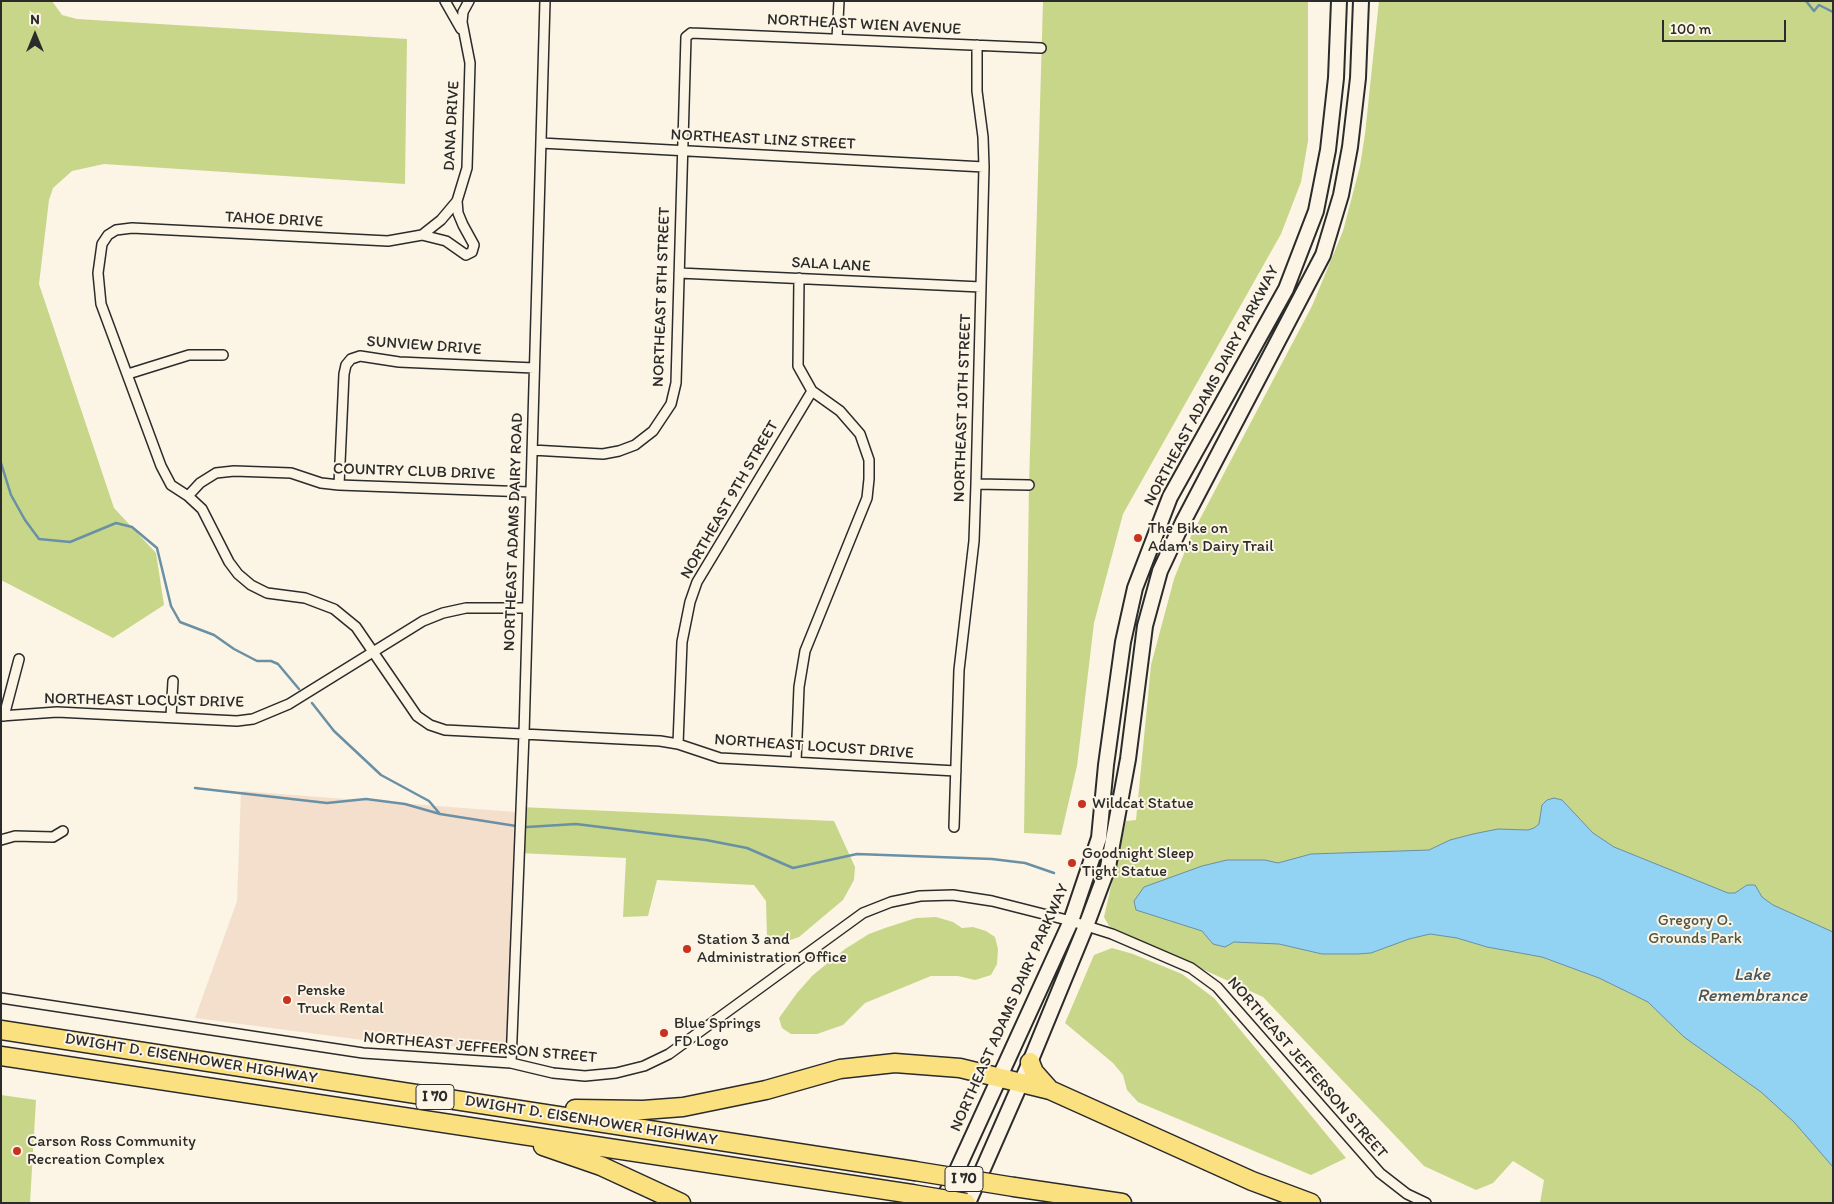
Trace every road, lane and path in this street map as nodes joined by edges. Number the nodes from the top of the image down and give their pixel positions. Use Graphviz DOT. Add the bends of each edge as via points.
graph roads {
  1 [pos="445,1"];
  2 [pos="469,1"];
  3 [pos="545,1"];
  4 [pos="839,1"];
  5 [pos="1338,1"];
  6 [pos="1361,1"];
  7 [pos="690,30"];
  8 [pos="464,36"];
  9 [pos="837,39"];
  10 [pos="977,45"];
  11 [pos="1041,48"];
  12 [pos="541,143"];
  13 [pos="682,151"];
  14 [pos="984,167"];
  15 [pos="457,201"];
  16 [pos="123,228"];
  17 [pos="422,235"];
  18 [pos="679,273"];
  19 [pos="799,278"];
  20 [pos="981,287"];
  21 [pos="222,354"];
  22 [pos="534,368"];
  23 [pos="128,374"];
  24 [pos="812,391"];
  25 [pos="532,450"];
  26 [pos="976,484"];
  27 [pos="339,485"];
  28 [pos="1029,485"];
  29 [pos="529,492"];
  30 [pos="188,496"];
  31 [pos="527,608"];
  32 [pos="373,652"];
  33 [pos="19,659"];
  34 [pos="173,680"];
  35 [pos="3,716"];
  36 [pos="171,716"];
  37 [pos="524,734"];
  38 [pos="678,744"];
  39 [pos="796,762"];
  40 [pos="956,771"];
  41 [pos="954,828"];
  42 [pos="63,831"];
  43 [pos="1,840"];
  44 [pos="1071,921"];
  45 [pos="1086,926"];
  46 [pos="1,998"];
  47 [pos="1,1030"];
  48 [pos="1,1056"];
  49 [pos="1030,1062"];
  50 [pos="511,1063"];
  51 [pos="999,1077"];
  52 [pos="1021,1083"];
  53 [pos="1050,1090"];
  54 [pos="488,1105"];
  55 [pos="505,1132"];
  56 [pos="680,1203"];
  57 [pos="942,1203"];
  58 [pos="967,1203"];
  59 [pos="1122,1203"];
  60 [pos="1310,1203"];
  61 [pos="1426,1203"];
  1 -- 8 [label="street, DANA DRIVE"];
  2 -- 8 [label="street, DANA DRIVE" via="463,12"];
  3 -- 12 [label="street, NORTHEAST ADAMS DAIRY ROAD"];
  4 -- 9 [label="street"];
  5 -- 44 [label="main road, NORTHEAST ADAMS DAIRY PARKWAY" via="1336,78 1328,150 1316,211 1286,289 1170,497 1135,588 1123,642 1099,838"];
  6 -- 45 [label="main road" via="1358,78 1341,195 1323,255 1160,571 1146,626 1128,759 1108,867"];
  7 -- 9 [label="street, NORTHEAST WIEN AVENUE"];
  7 -- 13 [label="street, NORTHEAST 8TH STREET" via="686,38"];
  8 -- 15 [label="street, DANA DRIVE" via="470,63 468,154 464,184"];
  9 -- 10 [label="street, NORTHEAST WIEN AVENUE"];
  10 -- 11 [label="street, NORTHEAST WIEN AVENUE"];
  10 -- 14 [label="street, NORTHEAST 10TH STREET" via="977,91"];
  12 -- 13 [label="street, NORTHEAST LINZ STREET"];
  12 -- 22 [label="street, NORTHEAST ADAMS DAIRY ROAD"];
  13 -- 14 [label="street, NORTHEAST LINZ STREET"];
  13 -- 18 [label="street, NORTHEAST 8TH STREET"];
  14 -- 20 [label="street, NORTHEAST 10TH STREET"];
  15 -- 17 [label="street, TAHOE DRIVE"];
  15 -- 17 [label="street, TAHOE DRIVE" via="458,212 473,242 472,252 466,255 446,241"];
  16 -- 17 [label="street, TAHOE DRIVE" via="388,241"];
  16 -- 23 [label="street, NORTHEAST LOCUST DRIVE" via="108,235 102,244 98,273 101,304"];
  18 -- 19 [label="street, SALA LANE"];
  18 -- 25 [label="street, NORTHEAST 8TH STREET" via="674,394 666,414 653,431 635,445 603,454"];
  19 -- 20 [label="street, SALA LANE"];
  19 -- 24 [label="street" via="798,366"];
  20 -- 26 [label="street, NORTHEAST 10TH STREET"];
  21 -- 23 [label="street" via="189,355"];
  22 -- 25 [label="street, NORTHEAST ADAMS DAIRY ROAD"];
  22 -- 27 [label="street, SUNVIEW DRIVE" via="399,362 360,356 351,359 344,374"];
  23 -- 30 [label="street, NORTHEAST LOCUST DRIVE" via="160,466 171,485"];
  24 -- 38 [label="street, NORTHEAST 9TH STREET" via="697,582 682,642"];
  24 -- 39 [label="street" via="840,411 860,434 868,460 869,479 867,498 805,651 799,687"];
  25 -- 29 [label="street, NORTHEAST ADAMS DAIRY ROAD"];
  26 -- 28 [label="street"];
  26 -- 40 [label="street, NORTHEAST 10TH STREET" via="972,561 959,670"];
  27 -- 29 [label="street, COUNTRY CLUB DRIVE"];
  27 -- 30 [label="street, COUNTRY CLUB DRIVE" via="291,473 234,471 216,473"];
  29 -- 31 [label="street, NORTHEAST ADAMS DAIRY ROAD"];
  30 -- 32 [label="street, NORTHEAST LOCUST DRIVE" via="205,515 238,574 267,593 305,598 334,609 356,627"];
  31 -- 32 [label="street, NORTHEAST LOCUST DRIVE" via="466,608 443,613 423,621"];
  31 -- 37 [label="street, NORTHEAST ADAMS DAIRY ROAD"];
  32 -- 36 [label="street, NORTHEAST LOCUST DRIVE" via="292,703 265,715 237,721"];
  32 -- 37 [label="street, NORTHEAST LOCUST DRIVE" via="418,716 430,725 445,730"];
  33 -- 35 [label="street"];
  34 -- 36 [label="street"];
  35 -- 36 [label="street, NORTHEAST LOCUST DRIVE" via="57,712"];
  37 -- 38 [label="street, NORTHEAST LOCUST DRIVE"];
  37 -- 50 [label="street, NORTHEAST ADAMS DAIRY ROAD"];
  38 -- 39 [label="street, NORTHEAST LOCUST DRIVE" via="720,758"];
  39 -- 40 [label="street, NORTHEAST LOCUST DRIVE"];
  40 -- 41 [label="street, NORTHEAST 10TH STREET"];
  42 -- 43 [label="street" via="53,837 15,836"];
  44 -- 45 [label="street, NORTHEAST JEFFERSON STREET"];
  44 -- 50 [label="street, NORTHEAST JEFFERSON STREET" via="992,901 953,895 920,896 891,902 863,913 670,1054 644,1066 585,1076 553,1073"];
  44 -- 51 [label="main road, NORTHEAST ADAMS DAIRY PARKWAY"];
  45 -- 49 [label="main road"];
  45 -- 61 [label="street, NORTHEAST JEFFERSON STREET" via="1191,968 1217,987 1380,1173 1407,1194"];
  46 -- 50 [label="street, NORTHEAST JEFFERSON STREET" via="363,1053"];
  47 -- 54 [label="highway, DWIGHT D. EISENHOWER HIGHWAY / I 70"];
  48 -- 55 [label="highway, DWIGHT D. EISENHOWER HIGHWAY / I 70"];
  49 -- 52 [label="main road"];
  49 -- 53 [label="highway" via="1034,1072"];
  51 -- 52 [label="highway"];
  51 -- 54 [label="highway" via="960,1068 895,1063 840,1070 684,1107 643,1110"];
  51 -- 57 [label="main road, NORTHEAST ADAMS DAIRY PARKWAY"];
  52 -- 53 [label="highway"];
  52 -- 58 [label="main road"];
  53 -- 60 [label="highway" via="1252,1181"];
  54 -- 59 [label="highway, DWIGHT D. EISENHOWER HIGHWAY / I 70, bridge"];
  55 -- 56 [label="highway" via="601,1166"];
  55 -- 58 [label="highway, DWIGHT D. EISENHOWER HIGHWAY / I 70, bridge"];
}
